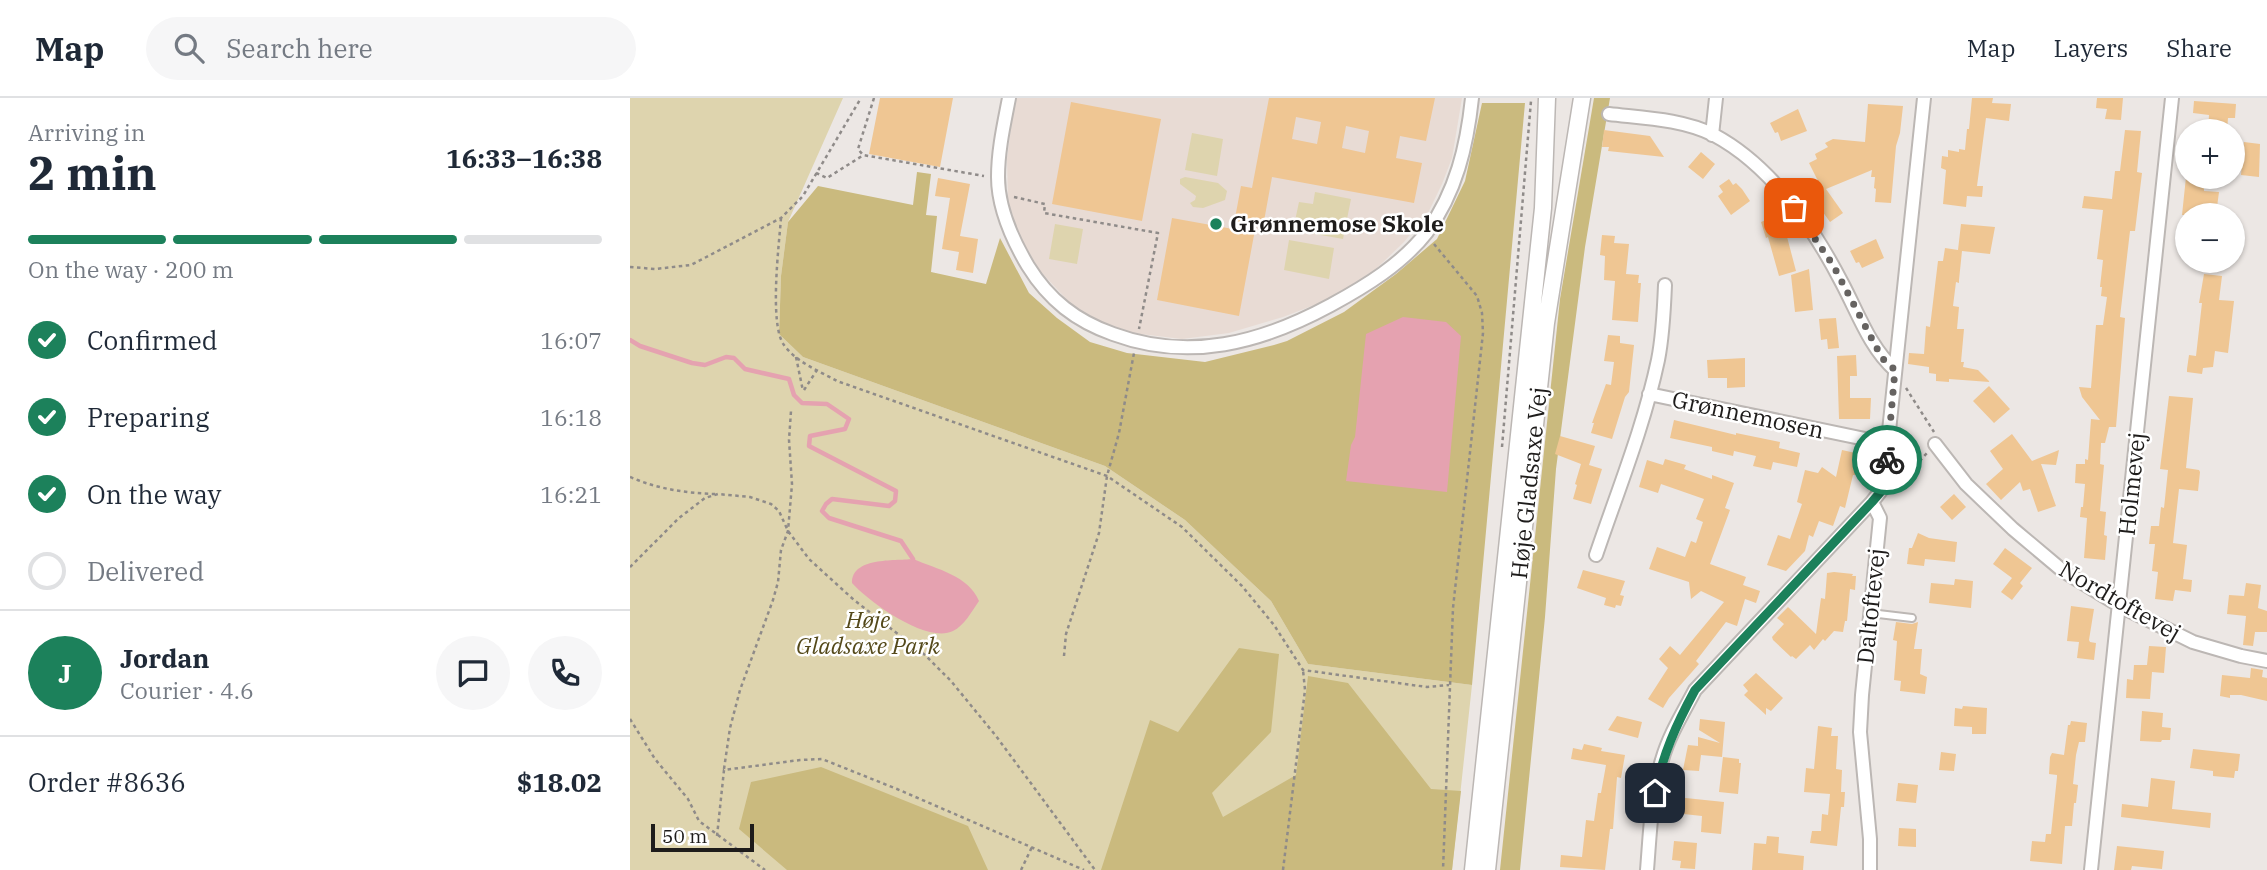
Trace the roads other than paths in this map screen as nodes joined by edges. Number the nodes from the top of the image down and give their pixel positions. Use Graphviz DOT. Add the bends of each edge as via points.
graph roads {
  1 [pos="1009,98"];
  2 [pos="1472,98"];
  3 [pos="1536,98"];
  4 [pos="1582,98"];
  5 [pos="1716,98"];
  6 [pos="1924,98"];
  7 [pos="2172,98"];
  8 [pos="1609,114"];
  9 [pos="1712,135"];
  10 [pos="1665,285"];
  11 [pos="1895,370"];
  12 [pos="1649,394"];
  13 [pos="1889,444"];
  14 [pos="1935,444"];
  15 [pos="1872,502"];
  16 [pos="1596,555"];
  17 [pos="2120,606"];
  18 [pos="1870,613"];
  19 [pos="1912,618"];
  20 [pos="2267,661"];
  21 [pos="1473,870"];
  22 [pos="1487,870"];
  23 [pos="1647,870"];
  24 [pos="1870,870"];
  25 [pos="2091,870"];
  1 -- 2 [label="street" via="1000,143 1000,194 1018,248 1037,280 1089,326 1136,343 1170,348 1209,347 1258,337 1306,319 1397,263 1443,207 1459,171"];
  3 -- 21 [label="street, Høje Gladsaxe Vej" via="1543,208"];
  4 -- 22 [label="street, Høje Gladsaxe Vej" via="1546,323"];
  5 -- 9 [label="street"];
  6 -- 11 [label="street"];
  7 -- 17 [label="street, Holmevej"];
  8 -- 9 [label="street" via="1661,119"];
  9 -- 11 [label="street" via="1749,159 1801,216 1833,265 1882,358"];
  10 -- 12 [label="street, Grønnemosen" via="1664,322"];
  11 -- 13 [label="street"];
  12 -- 13 [label="street, Grønnemosen"];
  12 -- 16 [label="street, Grønnemosen"];
  13 -- 15 [label="street" via="1884,488"];
  14 -- 17 [label="street, Nordtoftevej" via="1966,484 2013,529 2063,571"];
  15 -- 18 [label="street, Daltoftevej" via="1880,518"];
  15 -- 23 [label="street" via="1695,690 1662,760"];
  17 -- 20 [label="street, Nordtoftevej" via="2193,642"];
  17 -- 25 [label="street, Holmevej"];
  18 -- 19 [label="lane"];
  18 -- 24 [label="street, Daltoftevej" via="1860,732"];
}
